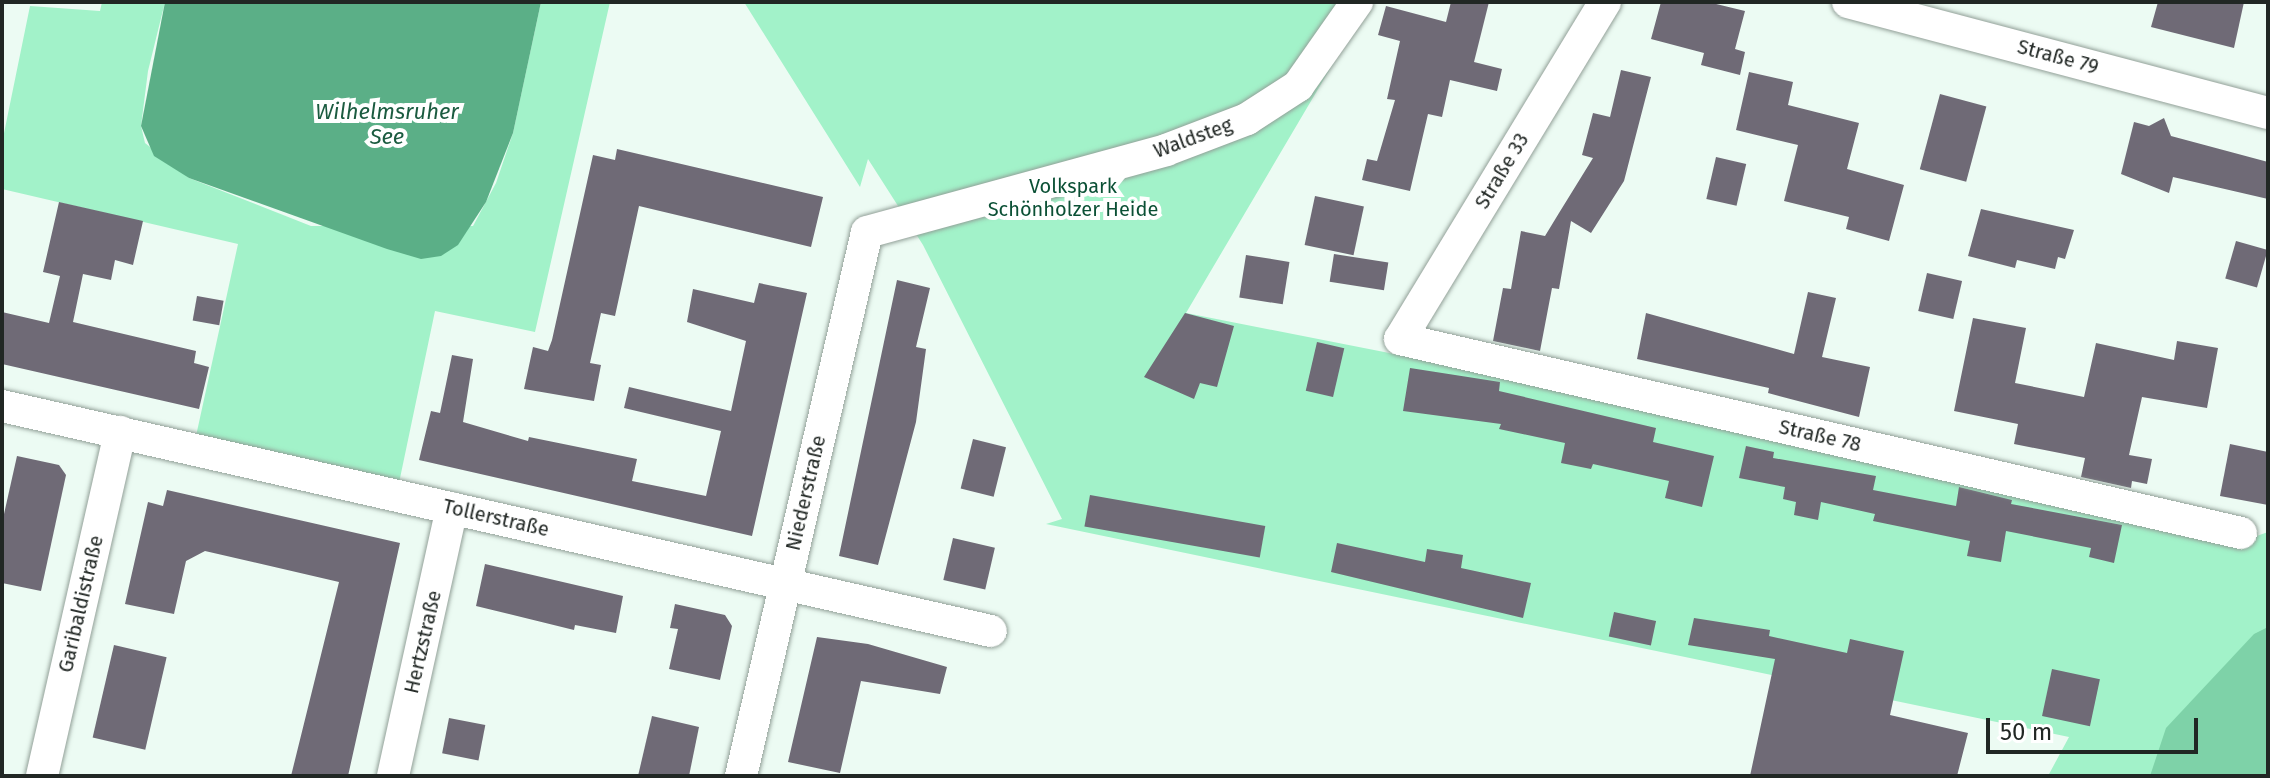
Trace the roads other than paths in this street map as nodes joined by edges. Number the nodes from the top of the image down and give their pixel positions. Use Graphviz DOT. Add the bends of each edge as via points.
graph roads {
  1 [pos="1357,2"];
  2 [pos="1605,2"];
  3 [pos="1848,2"];
  4 [pos="2268,113"];
  5 [pos="888,226"];
  6 [pos="1400,339"];
  7 [pos="2,406"];
  8 [pos="120,432"];
  9 [pos="452,508"];
  10 [pos="2241,533"];
  11 [pos="784,585"];
  12 [pos="991,631"];
  13 [pos="42,776"];
  14 [pos="393,776"];
  15 [pos="741,776"];
  1 -- 5 [label="street, Waldsteg" via="1298,86 1247,119 1166,150"];
  2 -- 6 [label="street, Straße 33"];
  3 -- 4 [label="street, Straße 79"];
  5 -- 11 [label="street, Niederstraße" via="867,232"];
  6 -- 10 [label="street, Straße 78"];
  7 -- 8 [label="street, Tollerstraße"];
  8 -- 9 [label="street, Tollerstraße"];
  8 -- 13 [label="street, Garibaldistraße"];
  9 -- 11 [label="street, Tollerstraße"];
  9 -- 14 [label="street, Hertzstraße"];
  11 -- 12 [label="street, Tollerstraße"];
  11 -- 15 [label="street, Niederstraße"];
}
